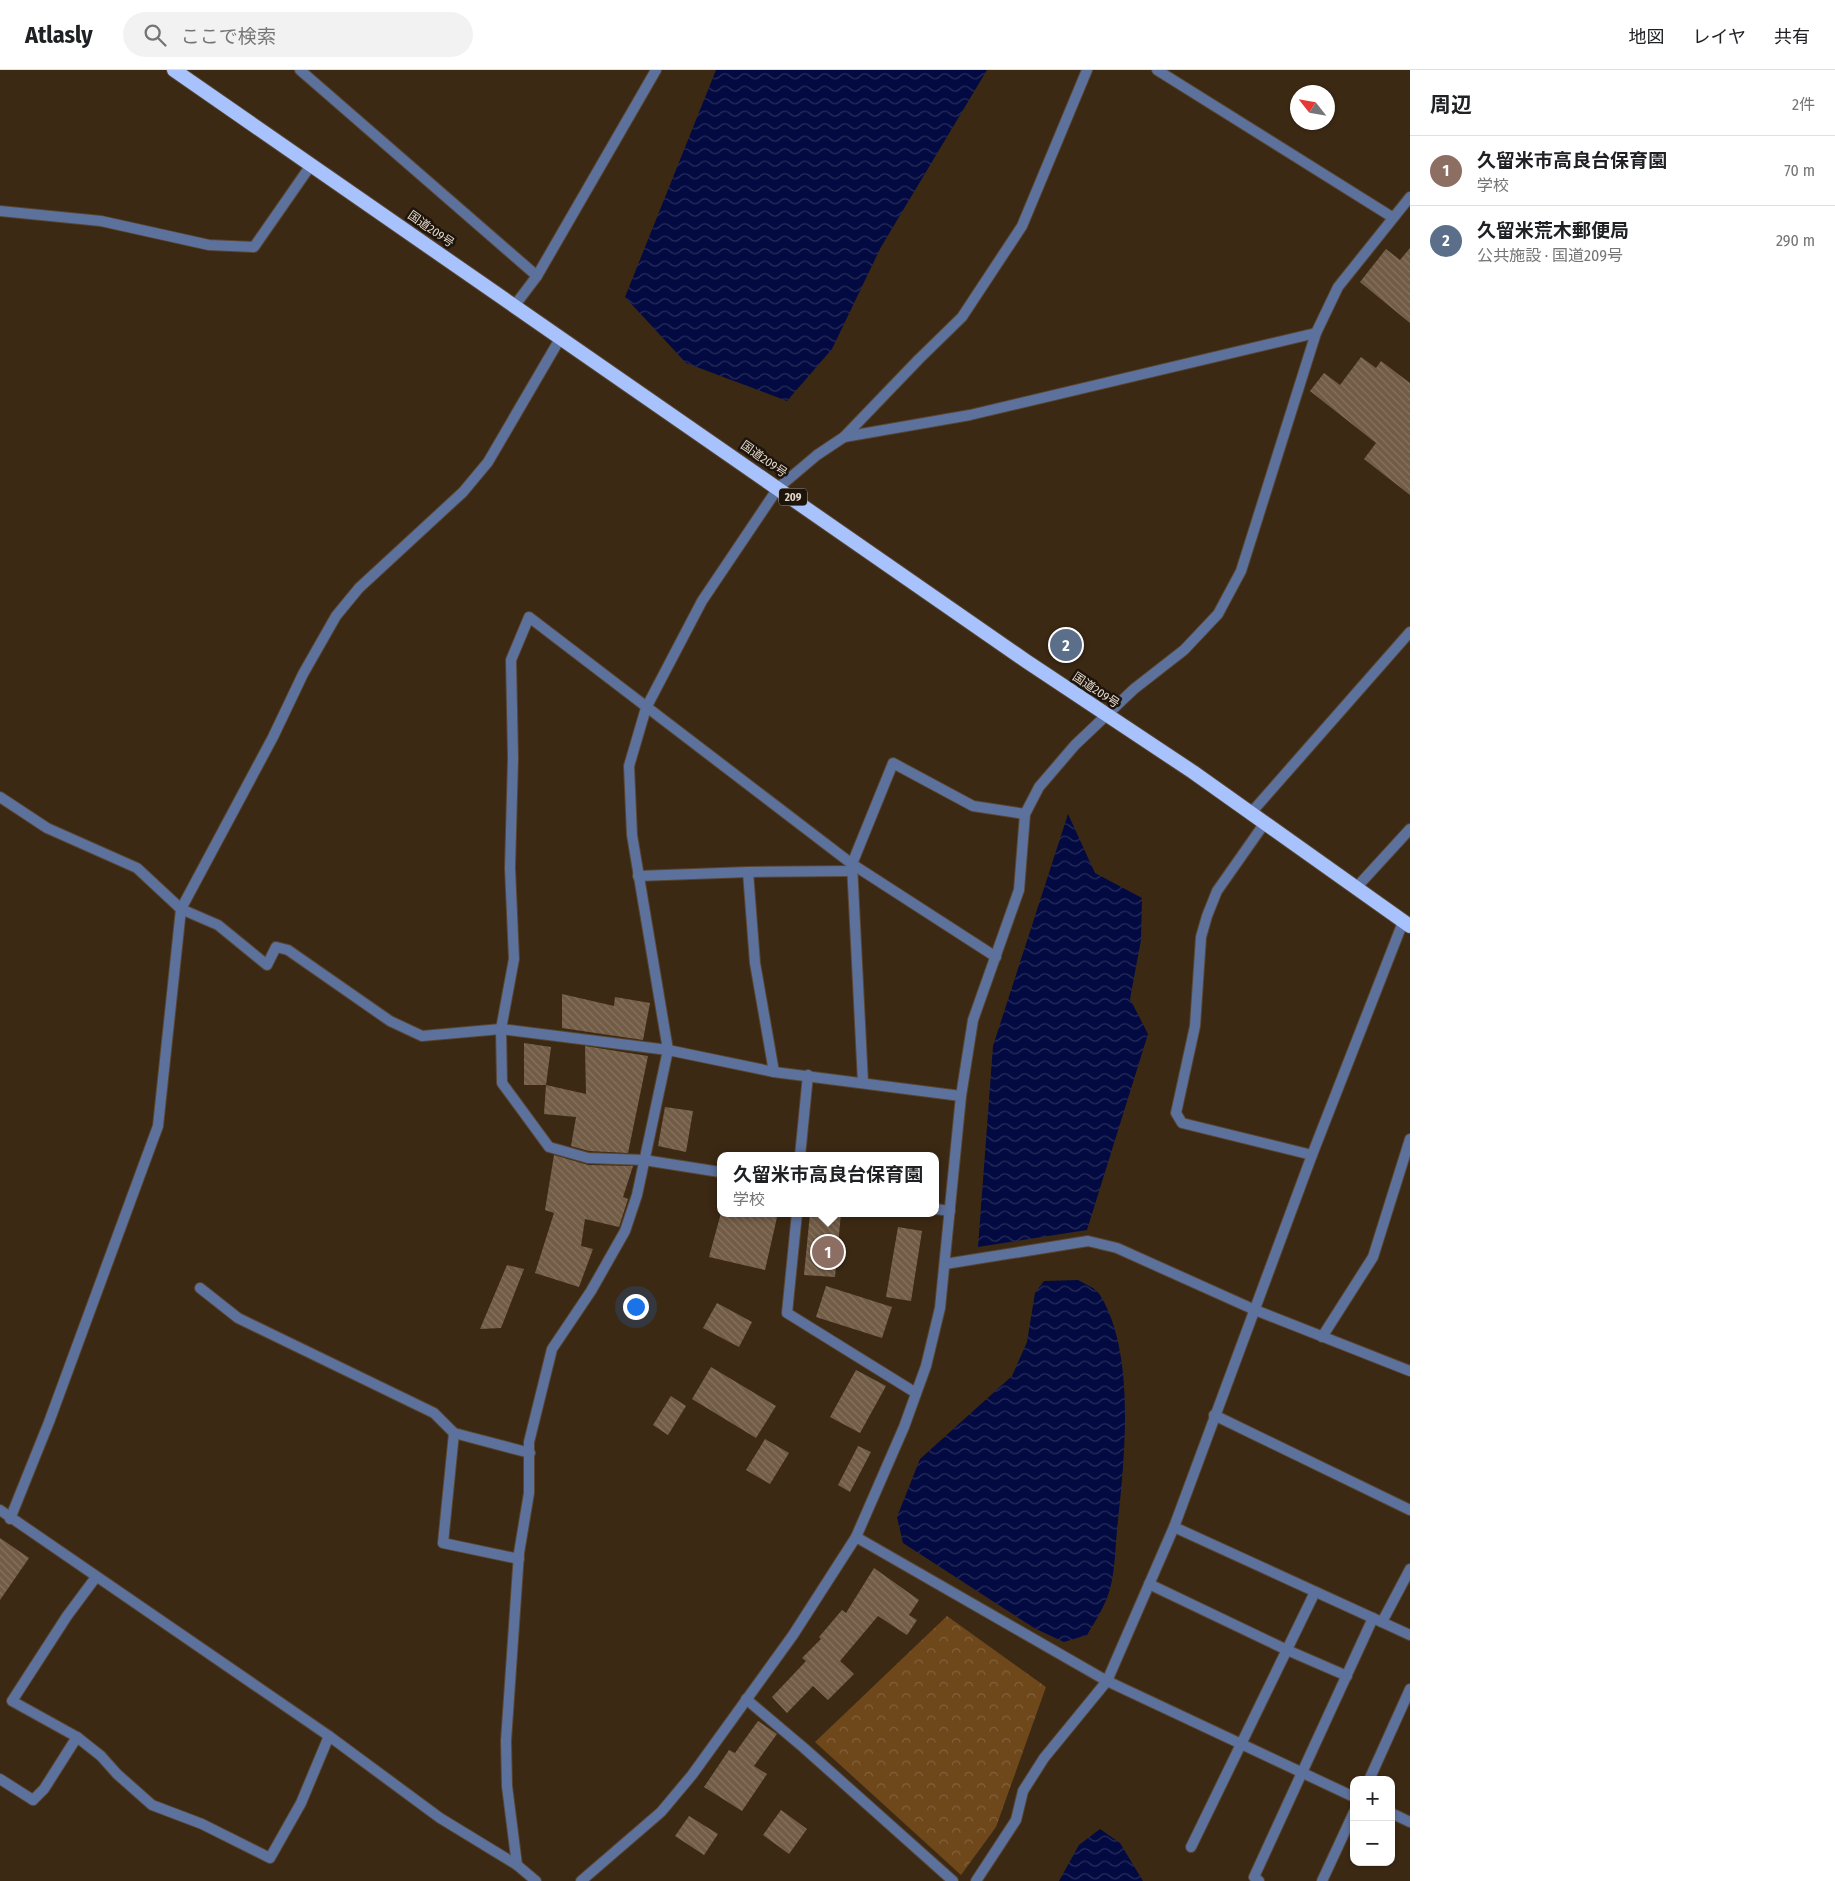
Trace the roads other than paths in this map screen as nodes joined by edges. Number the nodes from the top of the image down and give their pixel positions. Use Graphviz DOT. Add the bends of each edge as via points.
graph roads {
  1 [pos="174,70"];
  2 [pos="300,70"];
  3 [pos="656,70"];
  4 [pos="1087,70"];
  5 [pos="1156,70"];
  6 [pos="312,165"];
  7 [pos="1410,197"];
  8 [pos="0,212"];
  9 [pos="1392,217"];
  10 [pos="537,276"];
  11 [pos="515,305"];
  12 [pos="1316,333"];
  13 [pos="561,337"];
  14 [pos="844,437"];
  15 [pos="778,488"];
  16 [pos="1410,632"];
  17 [pos="646,708"];
  18 [pos="1106,716"];
  19 [pos="0,797"];
  20 [pos="1025,814"];
  21 [pos="1250,814"];
  22 [pos="1264,824"];
  23 [pos="1410,829"];
  24 [pos="852,867"];
  25 [pos="748,872"];
  26 [pos="638,876"];
  27 [pos="1355,888"];
  28 [pos="181,909"];
  29 [pos="1406,924"];
  30 [pos="996,957"];
  31 [pos="501,1029"];
  32 [pos="668,1050"];
  33 [pos="774,1072"];
  34 [pos="808,1074"];
  35 [pos="863,1083"];
  36 [pos="960,1096"];
  37 [pos="1410,1139"];
  38 [pos="800,1152"];
  39 [pos="1312,1155"];
  40 [pos="644,1160"];
  41 [pos="717,1172"];
  42 [pos="939,1209"];
  43 [pos="950,1211"];
  44 [pos="797,1217"];
  45 [pos="945,1264"];
  46 [pos="200,1288"];
  47 [pos="1255,1310"];
  48 [pos="1322,1337"];
  49 [pos="1410,1371"];
  50 [pos="916,1394"];
  51 [pos="1214,1415"];
  52 [pos="454,1434"];
  53 [pos="530,1453"];
  54 [pos="0,1510"];
  55 [pos="1410,1510"];
  56 [pos="10,1519"];
  57 [pos="1174,1527"];
  58 [pos="856,1537"];
  59 [pos="518,1559"];
  60 [pos="1410,1569"];
  61 [pos="96,1577"];
  62 [pos="1149,1584"];
  63 [pos="1315,1592"];
  64 [pos="1377,1620"];
  65 [pos="1410,1635"];
  66 [pos="1287,1650"];
  67 [pos="1347,1676"];
  68 [pos="1107,1681"];
  69 [pos="1410,1689"];
  70 [pos="746,1699"];
  71 [pos="329,1736"];
  72 [pos="77,1737"];
  73 [pos="1243,1744"];
  74 [pos="1303,1773"];
  75 [pos="1371,1776"];
  76 [pos="0,1779"];
  77 [pos="1350,1794"];
  78 [pos="1395,1815"];
  79 [pos="1350,1821"];
  80 [pos="1410,1822"];
  81 [pos="1191,1847"];
  82 [pos="517,1864"];
  83 [pos="536,1881"];
  84 [pos="582,1881"];
  85 [pos="953,1881"];
  86 [pos="976,1881"];
  87 [pos="1259,1881"];
  88 [pos="1322,1881"];
  1 -- 6 [label="highway, 国道209号 / 209"];
  2 -- 10 [label="street"];
  3 -- 10 [label="street"];
  4 -- 14 [label="street" via="1022,226 982,287 962,317"];
  5 -- 9 [label="street"];
  6 -- 8 [label="street" via="254,247 209,245 101,221"];
  6 -- 11 [label="highway, 国道209号 / 209"];
  7 -- 9 [label="street"];
  9 -- 12 [label="street" via="1338,287"];
  10 -- 11 [label="street"];
  11 -- 13 [label="highway, 国道209号 / 209"];
  12 -- 14 [label="street" via="970,415"];
  12 -- 18 [label="street" via="1241,571 1218,614 1184,650 1134,689"];
  13 -- 15 [label="highway, 国道209号 / 209"];
  13 -- 28 [label="street" via="488,462 463,492 359,588 336,616"];
  14 -- 15 [label="street"];
  15 -- 17 [label="street" via="702,601"];
  15 -- 18 [label="highway, 国道209号 / 209"];
  16 -- 21 [label="street"];
  17 -- 24 [label="street"];
  17 -- 26 [label="street" via="629,766 632,835"];
  17 -- 31 [label="street" via="529,617 511,660 510,868 514,959"];
  18 -- 20 [label="street" via="1039,786"];
  18 -- 21 [label="highway, 国道209号 / 209" via="1193,772"];
  19 -- 28 [label="street" via="47,828 137,868"];
  20 -- 24 [label="street" via="973,806 893,763"];
  20 -- 30 [label="street" via="1019,890"];
  21 -- 22 [label="highway, 国道209号 / 209"];
  22 -- 27 [label="highway, 国道209号 / 209"];
  22 -- 39 [label="street" via="1217,891 1207,916 1201,937 1195,1026 1176,1113 1182,1123"];
  23 -- 27 [label="street"];
  24 -- 25 [label="street"];
  24 -- 30 [label="street"];
  24 -- 35 [label="street"];
  25 -- 26 [label="street"];
  25 -- 33 [label="street" via="755,963"];
  26 -- 32 [label="street"];
  27 -- 29 [label="highway, 国道209号 / 209"];
  28 -- 31 [label="street" via="218,925 268,965 276,947 288,950 390,1021 422,1036"];
  28 -- 56 [label="street" via="158,1126"];
  29 -- 39 [label="street"];
  30 -- 36 [label="street" via="973,1020"];
  31 -- 32 [label="street"];
  31 -- 40 [label="street" via="502,1083 549,1147 588,1158"];
  32 -- 33 [label="street"];
  32 -- 40 [label="street"];
  33 -- 34 [label="street"];
  34 -- 35 [label="street"];
  34 -- 38 [label="street"];
  35 -- 36 [label="street"];
  36 -- 43 [label="street"];
  37 -- 48 [label="street" via="1373,1257"];
  39 -- 47 [label="street"];
  40 -- 41 [label="street"];
  40 -- 53 [label="street" via="625,1231 591,1291 552,1349 528,1442"];
  42 -- 43 [label="street"];
  43 -- 45 [label="street"];
  44 -- 50 [label="street" via="787,1313"];
  45 -- 47 [label="street" via="1088,1241 1117,1248"];
  45 -- 50 [label="street" via="940,1308"];
  46 -- 52 [label="street" via="238,1318 434,1413"];
  47 -- 48 [label="street"];
  47 -- 51 [label="street"];
  48 -- 49 [label="street"];
  50 -- 58 [label="street"];
  51 -- 55 [label="street"];
  51 -- 57 [label="street"];
  52 -- 53 [label="street"];
  52 -- 59 [label="street" via="443,1543"];
  53 -- 59 [label="street" via="529,1493"];
  54 -- 56 [label="street"];
  56 -- 61 [label="street"];
  57 -- 62 [label="street"];
  57 -- 63 [label="street"];
  58 -- 68 [label="street"];
  58 -- 70 [label="street" via="793,1635"];
  59 -- 82 [label="street" via="506,1741 506,1786"];
  60 -- 64 [label="street"];
  61 -- 71 [label="street"];
  61 -- 72 [label="street" via="12,1701"];
  62 -- 66 [label="street"];
  62 -- 68 [label="street"];
  63 -- 64 [label="street"];
  63 -- 66 [label="street"];
  64 -- 65 [label="street"];
  64 -- 67 [label="street"];
  66 -- 67 [label="street"];
  66 -- 73 [label="street"];
  67 -- 74 [label="street"];
  68 -- 73 [label="street"];
  68 -- 86 [label="street" via="1044,1758 1024,1791 1016,1820"];
  69 -- 75 [label="street"];
  70 -- 84 [label="street" via="661,1812"];
  70 -- 85 [label="street"];
  71 -- 72 [label="street" via="301,1803 270,1858 202,1824 152,1805"];
  71 -- 82 [label="street" via="440,1818"];
  72 -- 76 [label="street" via="44,1789 33,1800"];
  73 -- 74 [label="street"];
  73 -- 81 [label="street"];
  74 -- 77 [label="street"];
  74 -- 87 [label="street" via="1254,1877"];
  78 -- 80 [label="street"];
  79 -- 88 [label="street"];
  82 -- 83 [label="street"];
}
